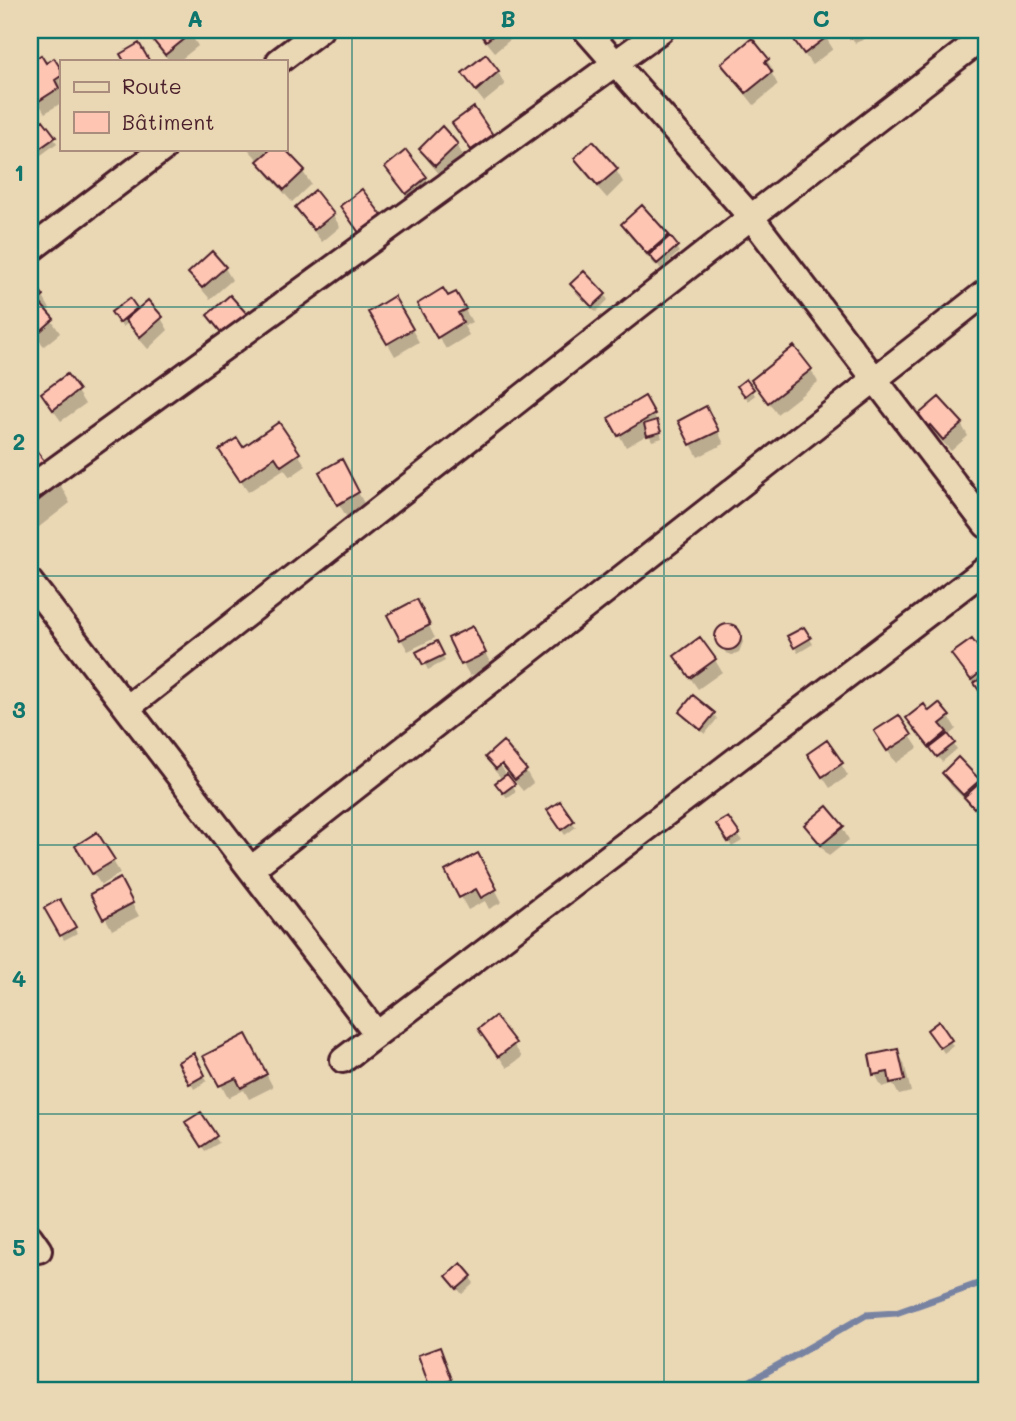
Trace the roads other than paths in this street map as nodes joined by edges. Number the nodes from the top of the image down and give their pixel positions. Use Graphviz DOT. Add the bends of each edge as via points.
graph roads {
  1 [pos="320,30"];
  2 [pos="586,30"];
  3 [pos="661,30"];
  4 [pos="986,35"];
  5 [pos="280,60"];
  6 [pos="616,63"];
  7 [pos="162,150"];
  8 [pos="751,217"];
  9 [pos="30,250"];
  10 [pos="986,292"];
  11 [pos="876,380"];
  12 [pos="30,488"];
  13 [pos="986,525"];
  14 [pos="986,569"];
  15 [pos="30,582"];
  16 [pos="127,708"];
  17 [pos="251,869"];
  18 [pos="377,1034"];
  19 [pos="343,1060"];
  1 -- 5 [label="street"];
  2 -- 6 [label="street"];
  3 -- 6 [label="street"];
  4 -- 8 [label="street"];
  6 -- 8 [label="street"];
  6 -- 12 [label="street"];
  7 -- 9 [label="street"];
  8 -- 11 [label="street"];
  8 -- 16 [label="street"];
  10 -- 11 [label="street"];
  11 -- 13 [label="street"];
  11 -- 17 [label="street"];
  14 -- 18 [label="street"];
  15 -- 16 [label="street"];
  16 -- 17 [label="street"];
  17 -- 18 [label="street"];
  18 -- 19 [label="street"];
}
